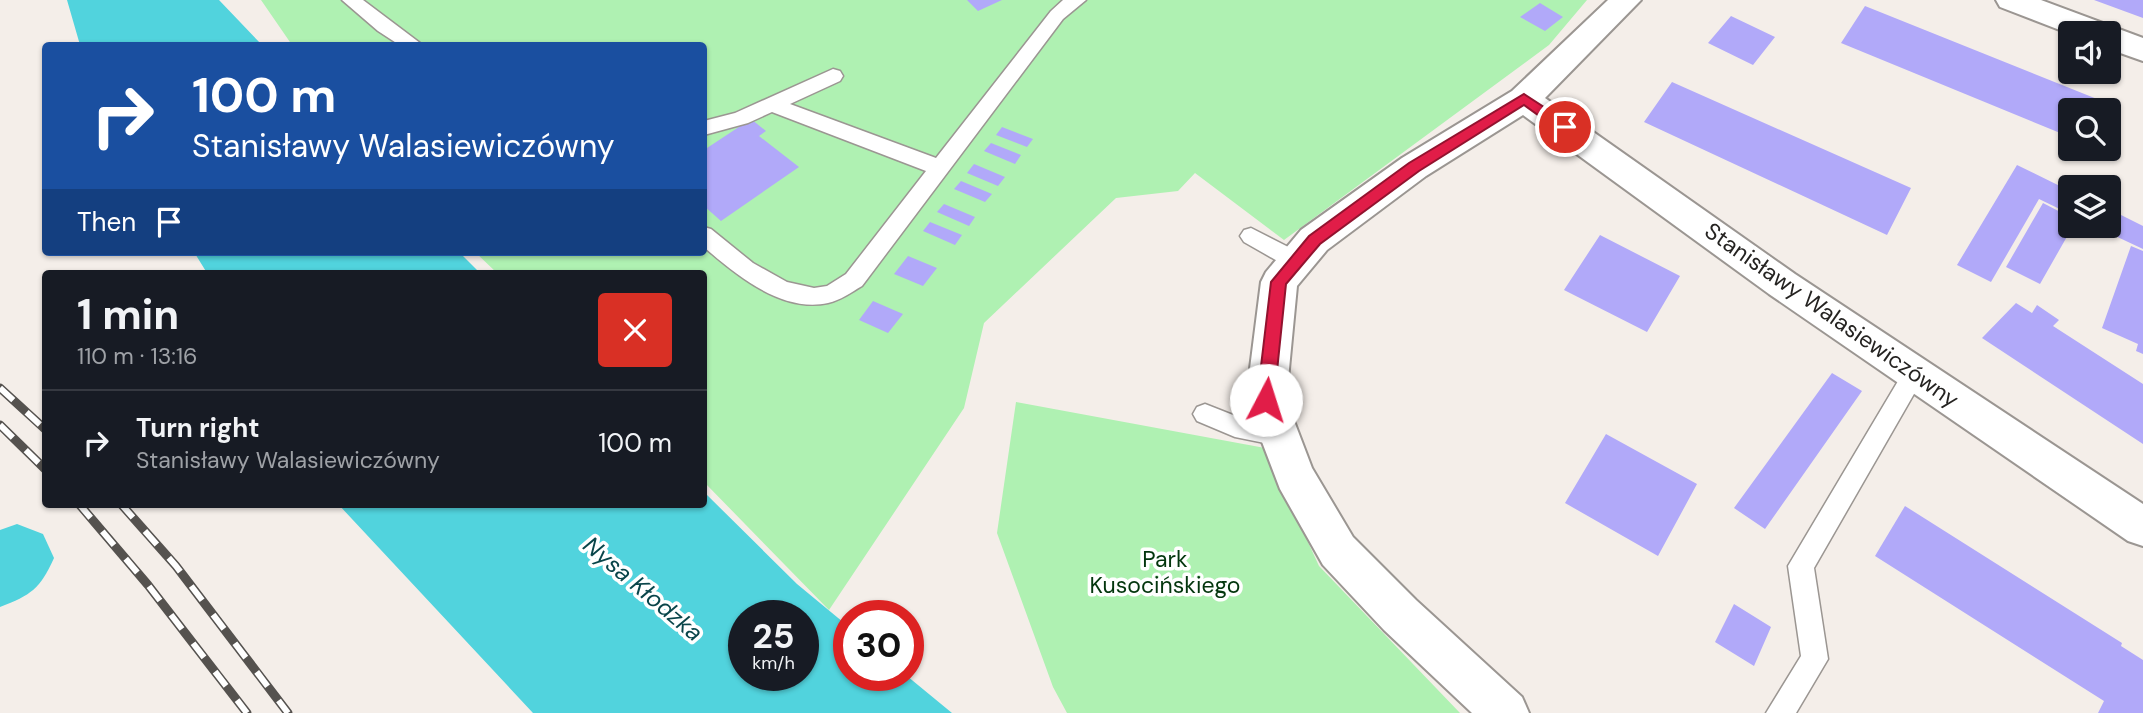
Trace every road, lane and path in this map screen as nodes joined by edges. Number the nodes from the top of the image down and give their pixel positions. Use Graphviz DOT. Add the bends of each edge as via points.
graph roads {
  1 [pos="351,0"];
  2 [pos="1077,0"];
  3 [pos="1626,0"];
  4 [pos="2011,0"];
  5 [pos="2066,21"];
  6 [pos="409,42"];
  7 [pos="2121,42"];
  8 [pos="2143,50"];
  9 [pos="833,76"];
  10 [pos="1524,99"];
  11 [pos="771,104"];
  12 [pos="707,127"];
  13 [pos="940,168"];
  14 [pos="1251,236"];
  15 [pos="707,238"];
  16 [pos="1296,261"];
  17 [pos="1915,373"];
  18 [pos="1205,414"];
  19 [pos="1280,436"];
  20 [pos="2143,527"];
  21 [pos="1506,713"];
  22 [pos="1780,713"];
  1 -- 6 [label="lane"];
  2 -- 13 [label="lane" via="1064,7"];
  3 -- 10 [label="street"];
  4 -- 5 [label="street"];
  7 -- 8 [label="street"];
  9 -- 11 [label="lane"];
  10 -- 16 [label="street" via="1414,167 1314,240"];
  10 -- 17 [label="street, Stanisławy Walasiewiczówny"];
  11 -- 12 [label="lane"];
  11 -- 13 [label="lane"];
  13 -- 15 [label="lane" via="854,279 830,294 788,293 736,262"];
  14 -- 16 [label="lane"];
  16 -- 19 [label="street" via="1279,282 1271,336 1266,400"];
  17 -- 20 [label="street, Stanisławy Walasiewiczówny"];
  17 -- 22 [label="lane" via="1801,566 1815,659"];
  18 -- 19 [label="lane" via="1235,427"];
  19 -- 21 [label="street" via="1296,476 1338,551"];
}
